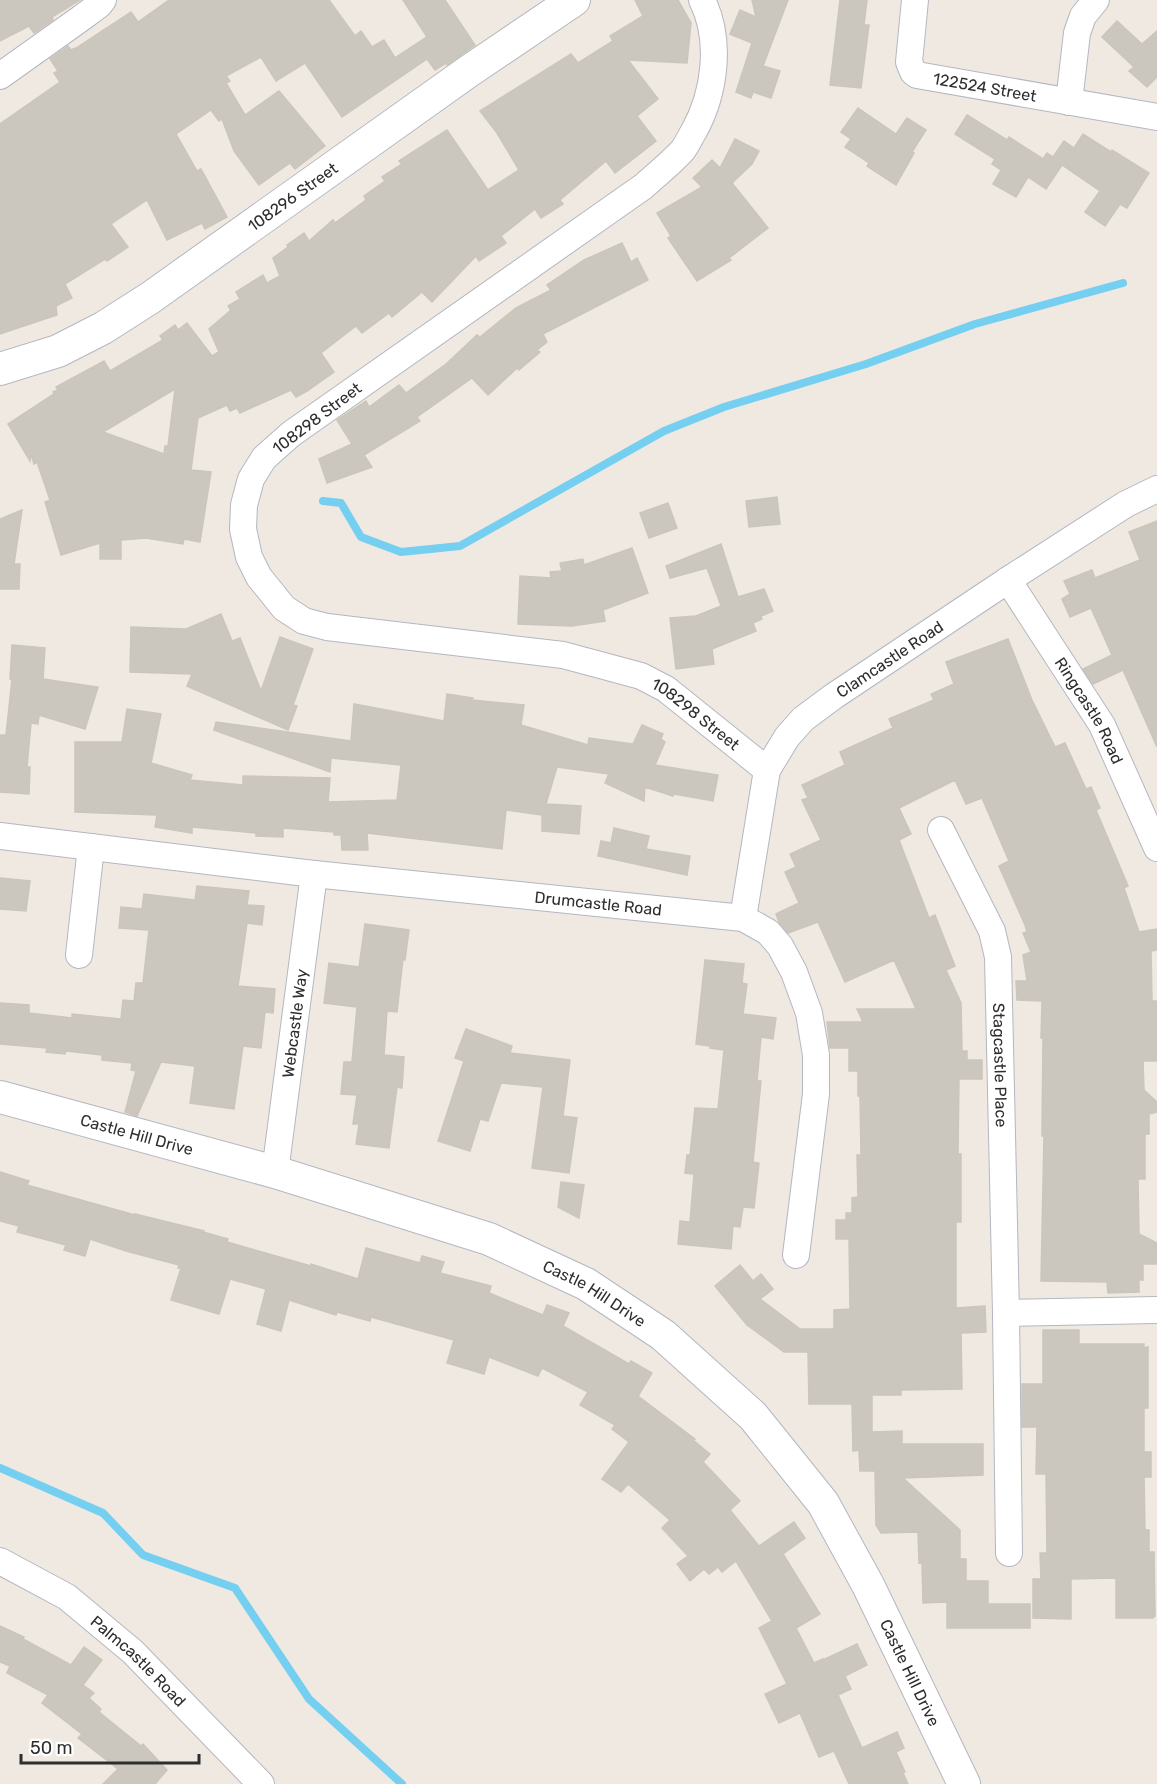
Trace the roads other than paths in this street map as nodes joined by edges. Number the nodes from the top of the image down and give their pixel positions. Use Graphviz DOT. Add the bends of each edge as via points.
graph roads {
  1 [pos="103,0"];
  2 [pos="574,0"];
  3 [pos="702,0"];
  4 [pos="915,0"];
  5 [pos="1096,0"];
  6 [pos="0,75"];
  7 [pos="1069,102"];
  8 [pos="1157,117"];
  9 [pos="0,369"];
  10 [pos="1157,489"];
  11 [pos="1008,580"];
  12 [pos="767,770"];
  13 [pos="941,830"];
  14 [pos="0,836"];
  15 [pos="92,847"];
  16 [pos="1157,848"];
  17 [pos="314,874"];
  18 [pos="743,918"];
  19 [pos="79,955"];
  20 [pos="0,1097"];
  21 [pos="274,1172"];
  22 [pos="796,1255"];
  23 [pos="1157,1310"];
  24 [pos="1006,1313"];
  25 [pos="1009,1553"];
  26 [pos="0,1562"];
  27 [pos="261,1784"];
  28 [pos="964,1784"];
  1 -- 6 [label="street"];
  2 -- 9 [label="street, 108296 Street" via="141,304 58,351"];
  3 -- 12 [label="street, 108298 Street" via="714,44 712,78 704,112 683,149 644,186 291,434 264,458 251,479 243,529 249,557 259,577 284,608 304,621 563,655 641,676 666,689"];
  4 -- 7 [label="street, 122524 Street" via="909,62 921,77"];
  5 -- 7 [label="street" via="1083,16 1077,33"];
  7 -- 8 [label="street, 122524 Street"];
  10 -- 11 [label="street, Clamcastle Road" via="1126,504"];
  11 -- 12 [label="street, Clamcastle Road" via="803,719"];
  11 -- 16 [label="street, Ringcastle Road" via="1102,725"];
  12 -- 18 [label="street, Clamcastle Road"];
  13 -- 24 [label="street, Stagcastle Place" via="992,931 998,957"];
  14 -- 15 [label="street, Drumcastle Road"];
  15 -- 17 [label="street, Drumcastle Road"];
  15 -- 19 [label="street"];
  17 -- 18 [label="street, Drumcastle Road"];
  17 -- 21 [label="street, Webcastle Way"];
  18 -- 22 [label="street, Drumcastle Road" via="768,932 780,946 809,1013 816,1055 816,1094"];
  20 -- 21 [label="street, Castle Hill Drive"];
  21 -- 28 [label="street, Castle Hill Drive" via="489,1239 586,1284 663,1335 753,1416 823,1503 868,1585"];
  23 -- 24 [label="street"];
  24 -- 25 [label="street, Stagcastle Place"];
  26 -- 27 [label="street, Palmcastle Road" via="67,1597 133,1652"];
}
